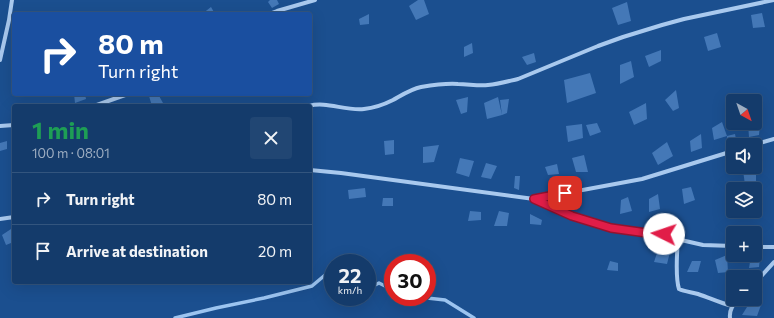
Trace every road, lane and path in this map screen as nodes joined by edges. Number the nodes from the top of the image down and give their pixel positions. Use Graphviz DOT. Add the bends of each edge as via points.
graph roads {
  1 [pos="12,0"];
  2 [pos="314,0"];
  3 [pos="774,0"];
  4 [pos="274,12"];
  5 [pos="0,60"];
  6 [pos="122,96"];
  7 [pos="100,104"];
  8 [pos="312,106"];
  9 [pos="12,125"];
  10 [pos="0,126"];
  11 [pos="774,139"];
  12 [pos="762,142"];
  13 [pos="726,153"];
  14 [pos="312,170"];
  15 [pos="534,199"];
  16 [pos="12,217"];
  17 [pos="0,219"];
  18 [pos="678,238"];
  19 [pos="726,246"];
  20 [pos="762,247"];
  21 [pos="774,247"];
  22 [pos="774,262"];
  23 [pos="762,275"];
  24 [pos="726,304"];
  25 [pos="732,306"];
  26 [pos="730,318"];
  1 -- 5 [label="street"];
  2 -- 4 [label="street"];
  3 -- 8 [label="street" via="662,25 617,39 503,83 419,88 365,109 323,104"];
  6 -- 7 [label="street"];
  9 -- 10 [label="street"];
  11 -- 12 [label="street"];
  13 -- 15 [label="street" via="642,179"];
  14 -- 15 [label="street"];
  15 -- 18 [label="street" via="572,216 611,228"];
  16 -- 17 [label="street"];
  18 -- 19 [label="street" via="703,245"];
  18 -- 24 [label="street" via="679,289"];
  20 -- 21 [label="street"];
  22 -- 23 [label="street"];
  25 -- 26 [label="street"];
}
